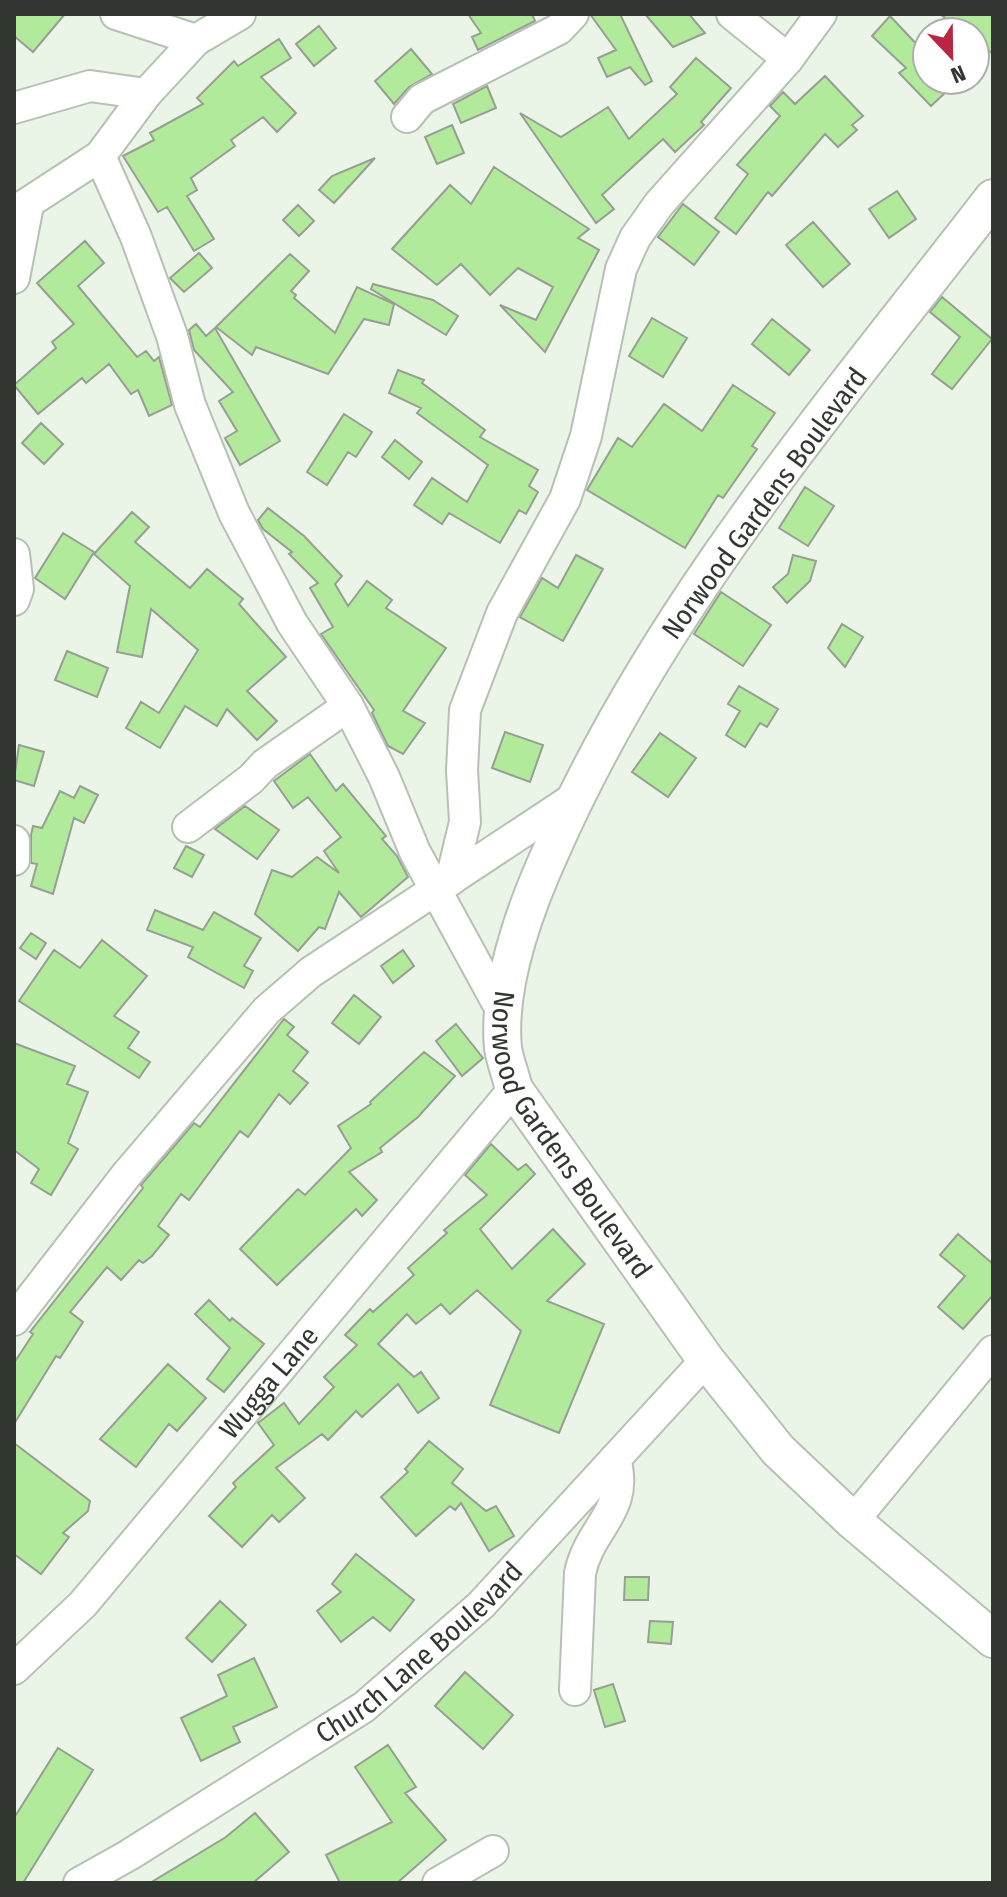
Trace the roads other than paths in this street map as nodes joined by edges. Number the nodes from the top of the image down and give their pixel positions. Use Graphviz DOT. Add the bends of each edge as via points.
graph roads {
  1 [pos="116,14"];
  2 [pos="240,14"];
  3 [pos="573,14"];
  4 [pos="732,14"];
  5 [pos="821,14"];
  6 [pos="196,40"];
  7 [pos="788,59"];
  8 [pos="146,94"];
  9 [pos="14,108"];
  10 [pos="407,117"];
  11 [pos="100,156"];
  12 [pos="993,198"];
  13 [pos="21,208"];
  14 [pos="14,278"];
  15 [pos="14,554"];
  16 [pos="14,600"];
  17 [pos="348,706"];
  18 [pos="574,798"];
  19 [pos="188,827"];
  20 [pos="14,841"];
  21 [pos="14,860"];
  22 [pos="444,885"];
  23 [pos="504,1015"];
  24 [pos="514,1089"];
  25 [pos="14,1320"];
  26 [pos="993,1351"];
  27 [pos="706,1360"];
  28 [pos="615,1459"];
  29 [pos="853,1521"];
  30 [pos="993,1639"];
  31 [pos="14,1669"];
  32 [pos="575,1690"];
  33 [pos="493,1851"];
  34 [pos="79,1883"];
  35 [pos="438,1883"];
  1 -- 6 [label="street"];
  2 -- 6 [label="street"];
  3 -- 10 [label="street" via="559,29 422,99"];
  4 -- 7 [label="street"];
  5 -- 7 [label="street"];
  6 -- 8 [label="street"];
  7 -- 22 [label="street" via="659,204 621,269 586,436 565,499 502,613 465,710 465,822"];
  8 -- 9 [label="street" via="90,86"];
  8 -- 11 [label="street"];
  11 -- 13 [label="street"];
  11 -- 17 [label="street" via="136,237 190,405 234,513 292,623"];
  12 -- 18 [label="street, Norwood Gardens Boulevard" via="738,529 649,664"];
  13 -- 14 [label="street"];
  15 -- 16 [label="street"];
  17 -- 19 [label="street"];
  17 -- 22 [label="street" via="415,852"];
  18 -- 22 [label="street"];
  18 -- 23 [label="street, Norwood Gardens Boulevard" via="517,942"];
  20 -- 21 [label="street"];
  22 -- 23 [label="street"];
  22 -- 25 [label="street" via="311,972 267,1010 127,1174"];
  23 -- 24 [label="street, Norwood Gardens Boulevard" via="503,1049"];
  24 -- 27 [label="street, Norwood Gardens Boulevard"];
  24 -- 31 [label="street, Wugga Lane" via="83,1604"];
  26 -- 29 [label="street"];
  27 -- 28 [label="street, Church Lane Boulevard"];
  27 -- 29 [label="street, Norwood Gardens Boulevard" via="778,1450"];
  28 -- 32 [label="street" via="620,1491 580,1573"];
  28 -- 34 [label="street, Church Lane Boulevard" via="481,1605 364,1707"];
  29 -- 30 [label="street, Norwood Gardens Boulevard"];
  33 -- 35 [label="street"];
}
